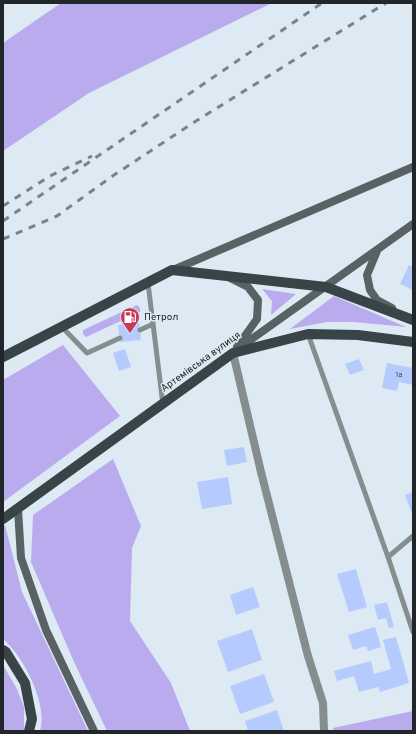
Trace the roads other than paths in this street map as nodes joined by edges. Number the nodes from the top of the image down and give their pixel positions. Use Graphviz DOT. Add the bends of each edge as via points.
graph roads {
  1 [pos="413,167"];
  2 [pos="413,224"];
  3 [pos="378,250"];
  4 [pos="172,270"];
  5 [pos="227,277"];
  6 [pos="148,283"];
  7 [pos="326,287"];
  8 [pos="410,319"];
  9 [pos="153,324"];
  10 [pos="61,326"];
  11 [pos="140,330"];
  12 [pos="308,334"];
  13 [pos="120,338"];
  14 [pos="413,342"];
  15 [pos="233,353"];
  16 [pos="3,357"];
  17 [pos="163,405"];
  18 [pos="18,509"];
  19 [pos="3,519"];
  20 [pos="413,536"];
  21 [pos="388,557"];
  22 [pos="413,632"];
  23 [pos="3,650"];
  24 [pos="29,731"];
  25 [pos="94,731"];
  26 [pos="324,731"];
  1 -- 4 [label="main road"];
  2 -- 3 [label="main road, Артемівська вулиця"];
  3 -- 7 [label="main road, Артемівська вулиця"];
  3 -- 8 [label="main road" via="367,275 370,290 377,300"];
  4 -- 5 [label="main road"];
  4 -- 6 [label="main road"];
  5 -- 7 [label="main road"];
  5 -- 15 [label="main road" via="248,287 258,300 257,318"];
  6 -- 9 [label="lane"];
  6 -- 10 [label="main road"];
  7 -- 8 [label="main road"];
  7 -- 15 [label="main road, Артемівська вулиця"];
  9 -- 11 [label="lane"];
  9 -- 17 [label="lane"];
  10 -- 13 [label="lane" via="87,353"];
  10 -- 16 [label="main road"];
  12 -- 14 [label="main road" via="358,335"];
  12 -- 15 [label="main road"];
  12 -- 21 [label="lane"];
  15 -- 17 [label="main road, Артемівська вулиця"];
  15 -- 26 [label="street" via="306,648 323,703"];
  17 -- 18 [label="main road, Артемівська вулиця"];
  18 -- 19 [label="main road, Артемівська вулиця"];
  18 -- 25 [label="main road" via="21,558 46,630"];
  20 -- 21 [label="lane"];
  21 -- 22 [label="lane"];
  23 -- 24 [label="main road" via="25,683 32,720"];
}
